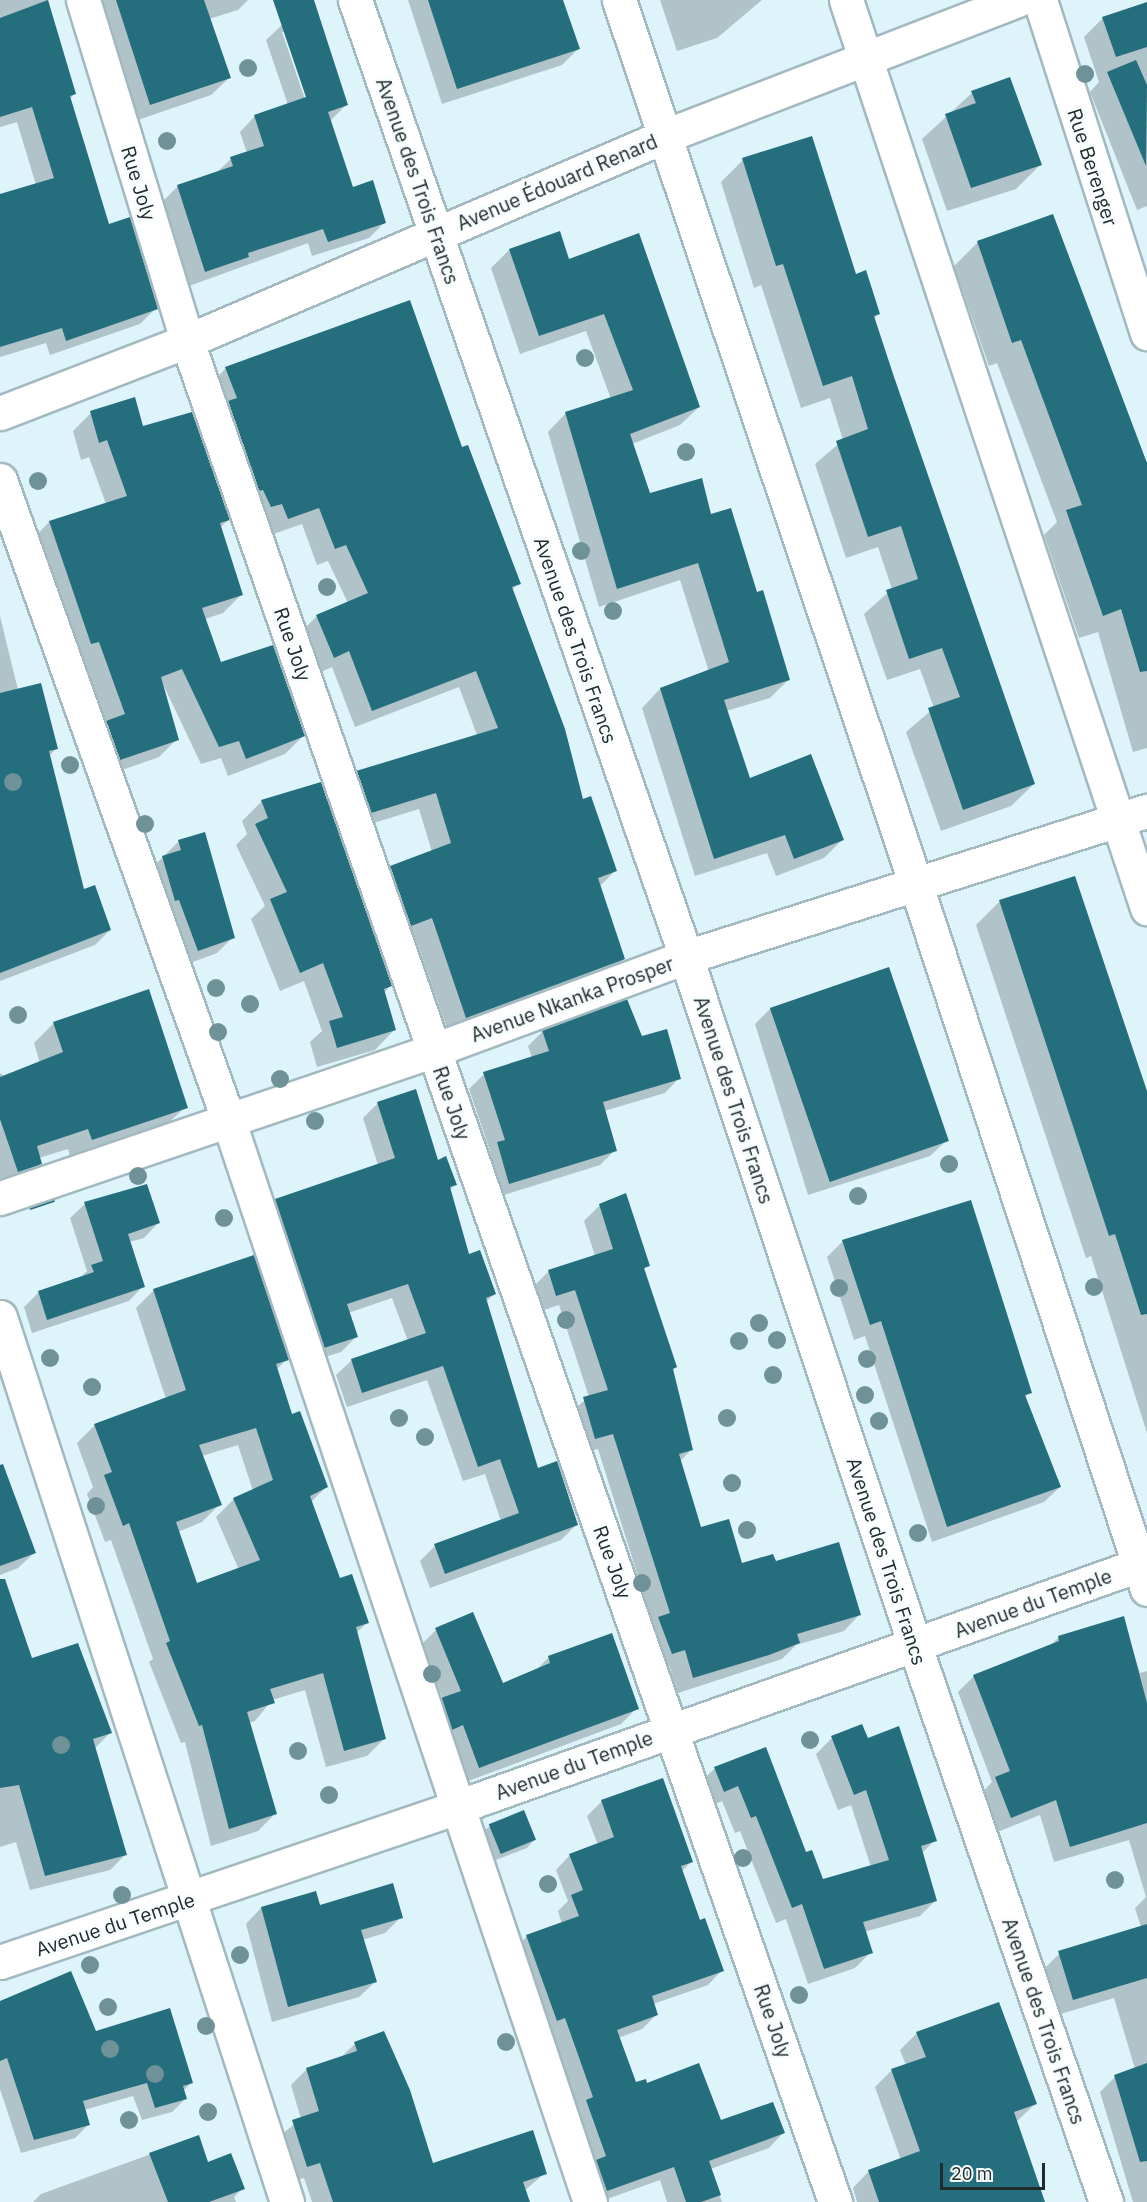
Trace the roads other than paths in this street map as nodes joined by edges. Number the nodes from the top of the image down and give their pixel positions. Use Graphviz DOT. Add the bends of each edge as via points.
graph roads {
  1 [pos="83,0"];
  2 [pos="355,0"];
  3 [pos="620,0"];
  4 [pos="846,0"];
  5 [pos="1017,0"];
  6 [pos="1040,0"];
  7 [pos="866,60"];
  8 [pos="665,136"];
  9 [pos="436,234"];
  10 [pos="1147,333"];
  11 [pos="187,341"];
  12 [pos="0,413"];
  13 [pos="0,480"];
  14 [pos="1134,816"];
  15 [pos="915,882"];
  16 [pos="1147,908"];
  17 [pos="686,957"];
  18 [pos="434,1050"];
  19 [pos="228,1119"];
  20 [pos="0,1198"];
  21 [pos="0,1317"];
  22 [pos="1144,1572"];
  23 [pos="915,1646"];
  24 [pos="673,1729"];
  25 [pos="460,1806"];
  26 [pos="192,1900"];
  27 [pos="0,1962"];
  28 [pos="287,2202"];
  29 [pos="591,2202"];
  30 [pos="835,2202"];
  31 [pos="1106,2202"];
  1 -- 11 [label="street, Rue Joly"];
  2 -- 9 [label="street, Avenue des Trois Francs"];
  3 -- 8 [label="street"];
  4 -- 7 [label="street"];
  5 -- 7 [label="street, Avenue Édouard Renard"];
  6 -- 10 [label="street, Rue Berenger"];
  7 -- 8 [label="street, Avenue Édouard Renard"];
  7 -- 14 [label="street"];
  8 -- 9 [label="street, Avenue Édouard Renard"];
  8 -- 15 [label="street"];
  9 -- 11 [label="street, Avenue Édouard Renard"];
  9 -- 17 [label="street, Avenue des Trois Francs"];
  11 -- 12 [label="street, Avenue Édouard Renard"];
  11 -- 18 [label="street, Rue Joly"];
  13 -- 19 [label="street"];
  14 -- 15 [label="street, Avenue Nkanka Prosper"];
  14 -- 16 [label="street"];
  15 -- 17 [label="street, Avenue Nkanka Prosper"];
  15 -- 22 [label="street"];
  17 -- 18 [label="street, Avenue Nkanka Prosper"];
  17 -- 23 [label="street, Avenue des Trois Francs"];
  18 -- 19 [label="street, Avenue Nkanka Prosper"];
  18 -- 24 [label="street, Rue Joly"];
  19 -- 20 [label="street, Avenue Nkanka Prosper"];
  19 -- 25 [label="street"];
  21 -- 26 [label="street"];
  22 -- 23 [label="street, Avenue du Temple"];
  23 -- 24 [label="street, Avenue du Temple"];
  23 -- 31 [label="street, Avenue des Trois Francs"];
  24 -- 25 [label="street, Avenue du Temple"];
  24 -- 30 [label="street, Rue Joly"];
  25 -- 26 [label="street, Avenue du Temple"];
  25 -- 29 [label="street"];
  26 -- 27 [label="street, Avenue du Temple"];
  26 -- 28 [label="street"];
}
